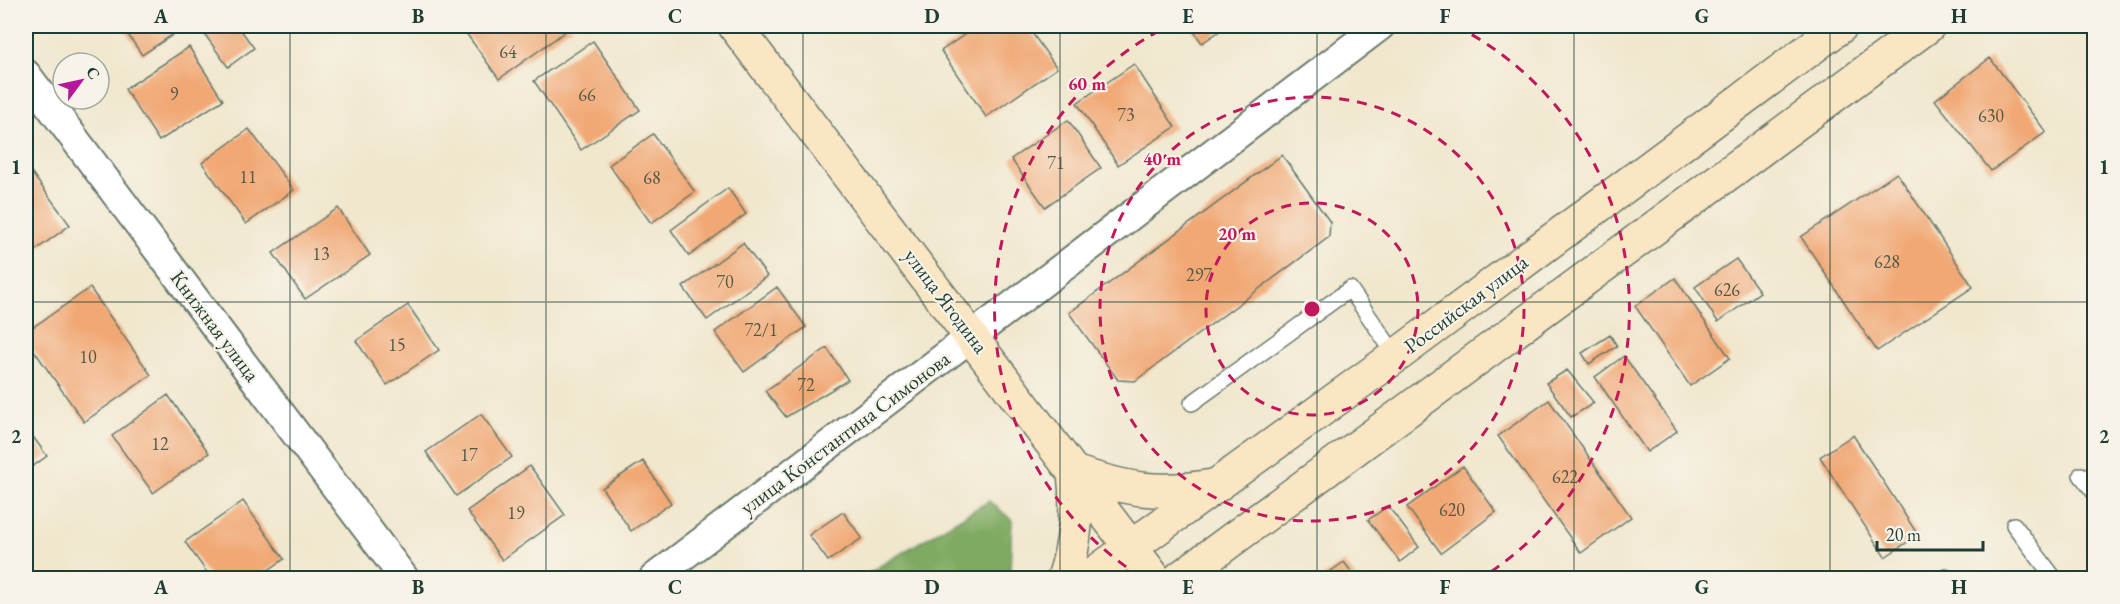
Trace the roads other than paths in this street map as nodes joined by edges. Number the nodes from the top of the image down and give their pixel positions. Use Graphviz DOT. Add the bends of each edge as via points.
graph roads {
  1 [pos="735,26"];
  2 [pos="1380,26"];
  3 [pos="1841,26"];
  4 [pos="1928,26"];
  5 [pos="26,74"];
  6 [pos="973,337"];
  7 [pos="1396,356"];
  8 [pos="1192,403"];
  9 [pos="1074,472"];
  10 [pos="2081,475"];
  11 [pos="1217,485"];
  12 [pos="2094,492"];
  13 [pos="2014,525"];
  14 [pos="1131,547"];
  15 [pos="404,579"];
  16 [pos="654,579"];
  17 [pos="1064,579"];
  18 [pos="1089,579"];
  19 [pos="1154,579"];
  20 [pos="1180,579"];
  21 [pos="2054,579"];
  1 -- 6 [label="main road, улица Ягодина"];
  2 -- 6 [label="street, улица Константина Симонова"];
  3 -- 7 [label="main road, Российская улица"];
  4 -- 20 [label="main road"];
  5 -- 15 [label="street, Книжная улица"];
  6 -- 9 [label="main road, улица Ягодина"];
  6 -- 16 [label="street, улица Константина Симонова"];
  7 -- 8 [label="lane" via="1350,289"];
  7 -- 11 [label="main road, Российская улица"];
  9 -- 11 [label="main road" via="1149,491 1176,492"];
  9 -- 14 [label="main road, улица Ягодина"];
  9 -- 17 [label="main road" via="1076,532"];
  10 -- 12 [label="lane"];
  11 -- 14 [label="main road, Российская улица"];
  13 -- 21 [label="lane"];
  14 -- 18 [label="main road, Российская улица"];
  14 -- 19 [label="main road, улица Ягодина"];
}
